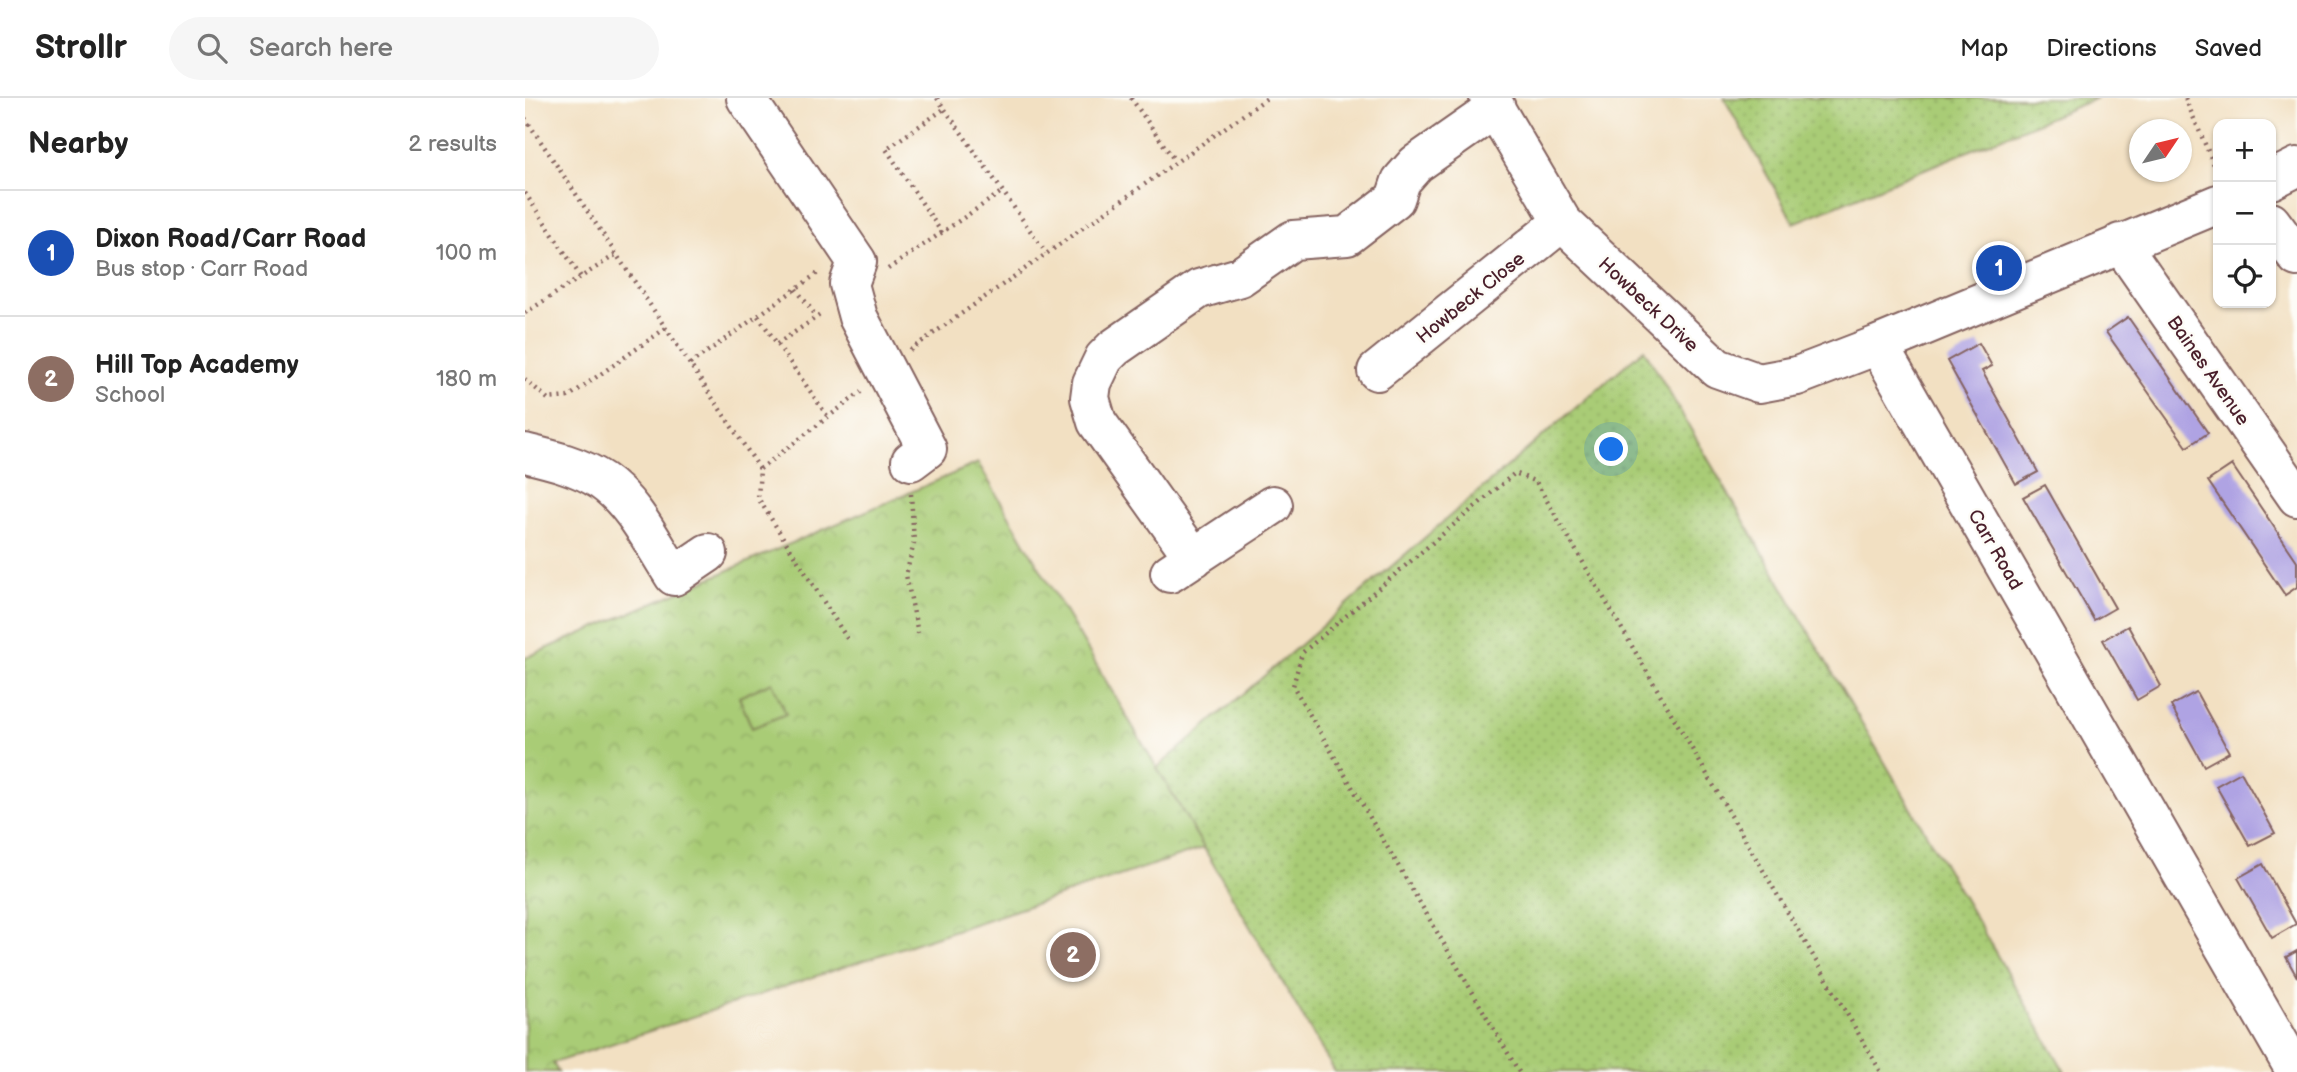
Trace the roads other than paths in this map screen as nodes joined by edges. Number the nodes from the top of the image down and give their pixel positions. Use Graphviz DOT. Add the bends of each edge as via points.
graph roads {
  1 [pos="746,98"];
  2 [pos="1492,103"];
  3 [pos="2297,167"];
  4 [pos="2276,178"];
  5 [pos="2213,206"];
  6 [pos="1562,222"];
  7 [pos="2276,229"];
  8 [pos="2120,243"];
  9 [pos="2297,257"];
  10 [pos="1878,345"];
  11 [pos="1377,371"];
  12 [pos="525,453"];
  13 [pos="911,461"];
  14 [pos="2297,497"];
  15 [pos="1273,505"];
  16 [pos="708,553"];
  17 [pos="2296,1072"];
  1 -- 13 [label="street" via="853,256 849,284 858,317 927,449"];
  2 -- 6 [label="street, Howbeck Drive"];
  2 -- 15 [label="street" via="1416,164 1401,181 1395,200 1347,236 1293,240 1240,277 1199,289 1104,358 1090,398 1097,422 1182,566"];
  3 -- 4 [label="street"];
  5 -- 8 [label="street"];
  6 -- 10 [label="street, Howbeck Drive" via="1717,368 1759,383 1797,376"];
  6 -- 11 [label="street, Howbeck Close"];
  7 -- 9 [label="street"];
  8 -- 10 [label="street"];
  8 -- 14 [label="street, Baines Avenue"];
  10 -- 17 [label="street, Carr Road"];
  12 -- 16 [label="street" via="558,461 601,480 629,507 674,576"];
}
